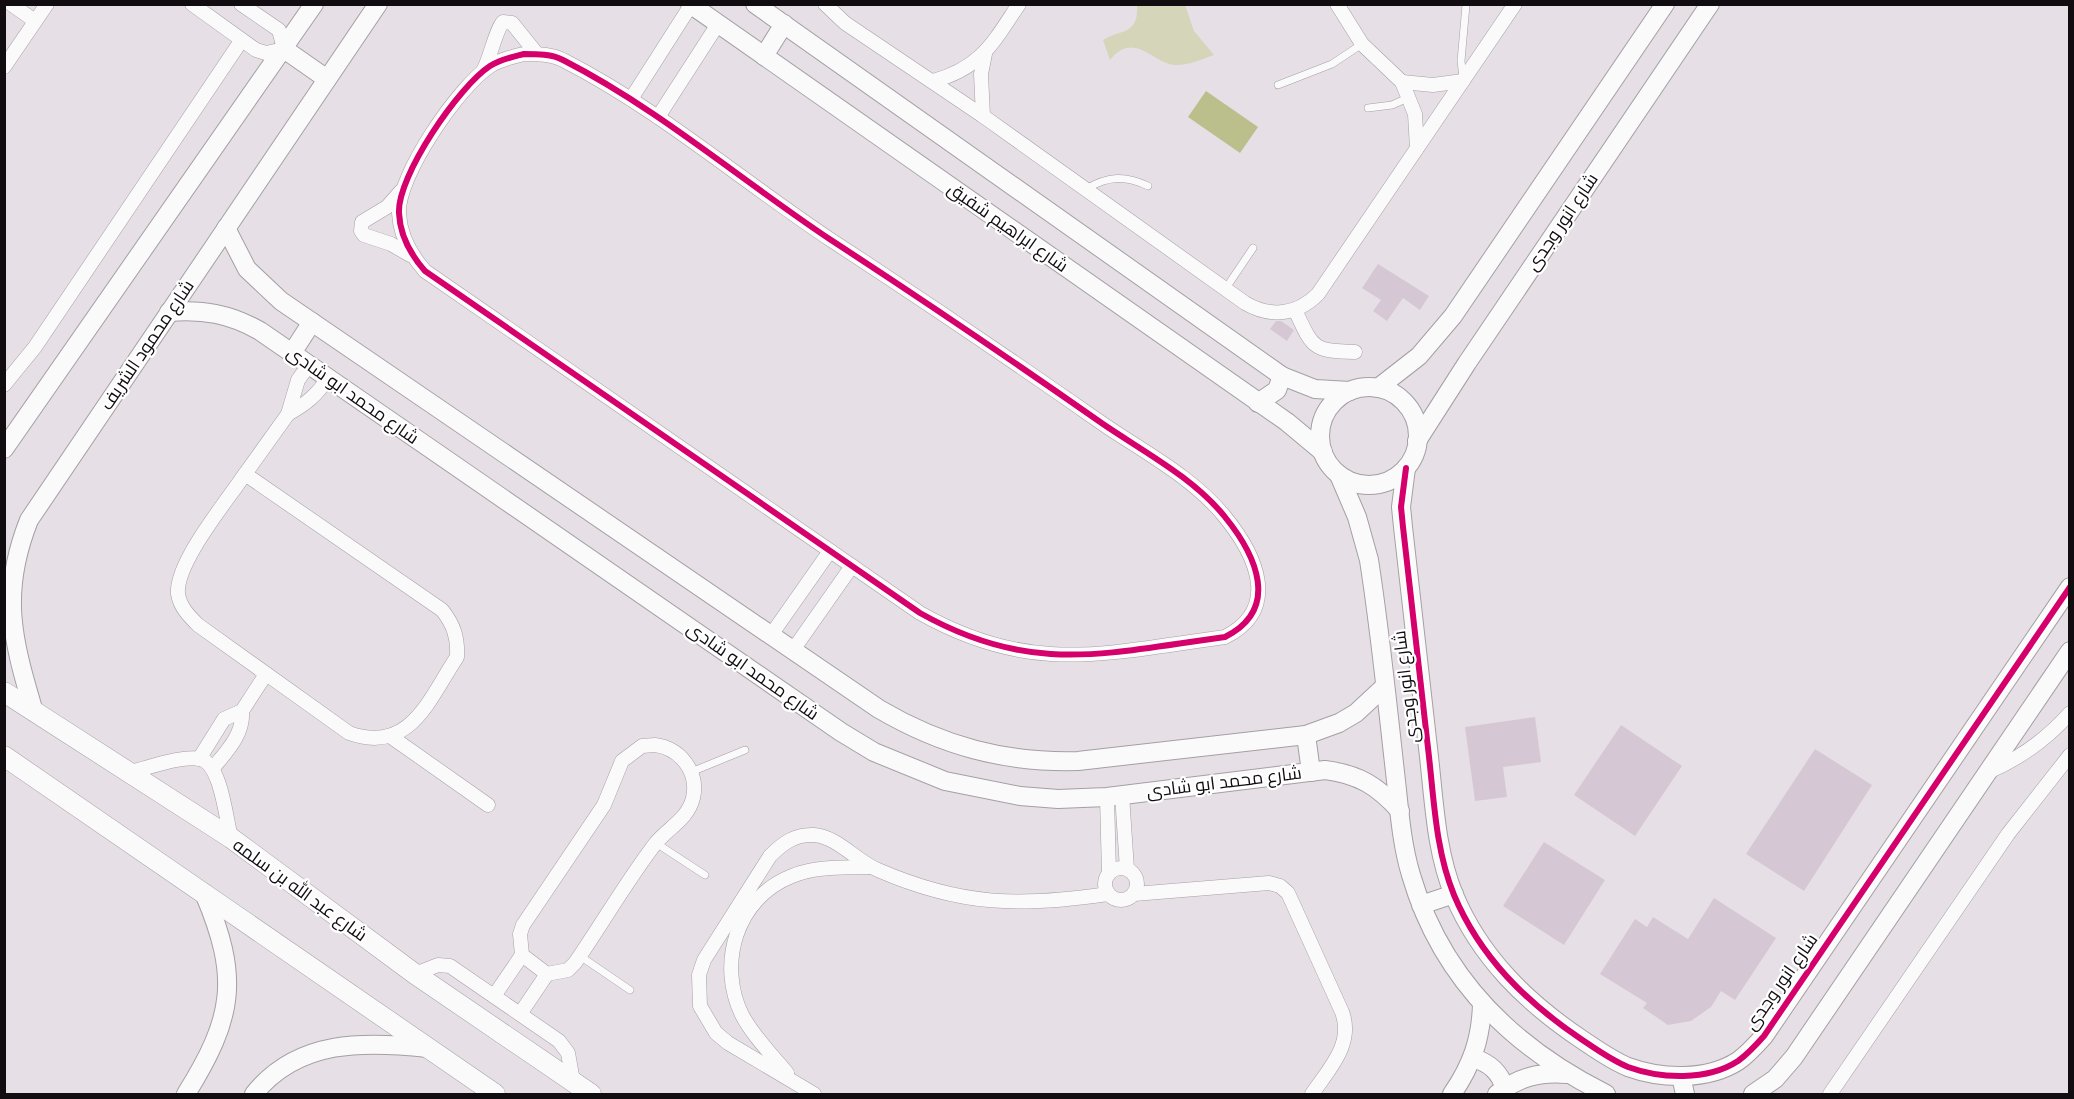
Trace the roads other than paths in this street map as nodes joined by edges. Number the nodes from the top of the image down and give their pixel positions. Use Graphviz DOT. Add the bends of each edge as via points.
graph roads {
  1 [pos="11,4"];
  2 [pos="47,4"];
  3 [pos="192,4"];
  4 [pos="241,4"];
  5 [pos="314,4"];
  6 [pos="378,4"];
  7 [pos="755,4"];
  8 [pos="825,4"];
  9 [pos="1019,4"];
  10 [pos="1337,4"];
  11 [pos="1515,4"];
  12 [pos="1665,4"];
  13 [pos="1710,4"];
  14 [pos="691,5"];
  15 [pos="1466,5"];
  16 [pos="262,10"];
  17 [pos="36,21"];
  18 [pos="718,24"];
  19 [pos="784,24"];
  20 [pos="241,41"];
  21 [pos="1362,44"];
  22 [pos="284,49"];
  23 [pos="537,54"];
  24 [pos="985,54"];
  25 [pos="764,56"];
  26 [pos="4,67"];
  27 [pos="482,72"];
  28 [pos="327,79"];
  29 [pos="933,81"];
  30 [pos="1463,81"];
  31 [pos="1402,82"];
  32 [pos="1278,85"];
  33 [pos="1410,98"];
  34 [pos="631,99"];
  35 [pos="1368,108"];
  36 [pos="983,116"];
  37 [pos="658,117"];
  38 [pos="1417,148"];
  39 [pos="1148,186"];
  40 [pos="402,189"];
  41 [pos="1086,189"];
  42 [pos="226,228"];
  43 [pos="1254,248"];
  44 [pos="412,256"];
  45 [pos="1226,288"];
  46 [pos="1295,310"];
  47 [pos="169,312"];
  48 [pos="312,322"];
  49 [pos="1355,352"];
  50 [pos="292,353"];
  51 [pos="309,365"];
  52 [pos="1282,376"];
  53 [pos="328,378"];
  54 [pos="4,385"];
  55 [pos="1378,388"];
  56 [pos="1350,391"];
  57 [pos="1258,403"];
  58 [pos="288,414"];
  59 [pos="1417,441"];
  60 [pos="4,449"];
  61 [pos="1323,452"];
  62 [pos="1406,468"];
  63 [pos="245,474"];
  64 [pos="1340,475"];
  65 [pos="830,551"];
  66 [pos="852,566"];
  67 [pos="2070,587"];
  68 [pos="771,635"];
  69 [pos="793,650"];
  70 [pos="2070,651"];
  71 [pos="266,674"];
  72 [pos="1385,686"];
  73 [pos="4,692"];
  74 [pos="242,711"];
  75 [pos="34,712"];
  76 [pos="2070,713"];
  77 [pos="1306,735"];
  78 [pos="390,736"];
  79 [pos="745,750"];
  80 [pos="2070,755"];
  81 [pos="4,756"];
  82 [pos="199,759"];
  83 [pos="213,768"];
  84 [pos="130,772"];
  85 [pos="691,772"];
  86 [pos="1311,772"];
  87 [pos="1988,772"];
  88 [pos="1114,796"];
  89 [pos="488,805"];
  90 [pos="1400,811"];
  91 [pos="231,838"];
  92 [pos="656,843"];
  93 [pos="869,867"];
  94 [pos="1127,869"];
  95 [pos="1109,873"];
  96 [pos="705,875"];
  97 [pos="204,893"];
  98 [pos="1108,894"];
  99 [pos="1134,894"];
  100 [pos="1454,894"];
  101 [pos="1421,905"];
  102 [pos="522,955"];
  103 [pos="580,956"];
  104 [pos="415,974"];
  105 [pos="547,974"];
  106 [pos="630,990"];
  107 [pos="494,996"];
  108 [pos="1482,1004"];
  109 [pos="520,1014"];
  110 [pos="428,1048"];
  111 [pos="1473,1058"];
  112 [pos="1566,1074"];
  113 [pos="1682,1076"];
  114 [pos="792,1080"];
  115 [pos="573,1081"];
  116 [pos="1501,1092"];
  117 [pos="1837,1092"];
  118 [pos="186,1095"];
  119 [pos="254,1095"];
  120 [pos="495,1095"];
  121 [pos="591,1095"];
  122 [pos="814,1095"];
  123 [pos="1312,1095"];
  124 [pos="1452,1095"];
  125 [pos="1606,1095"];
  126 [pos="1685,1095"];
  127 [pos="1753,1095"];
  1 -- 17 [label="street"];
  2 -- 17 [label="street"];
  3 -- 20 [label="street"];
  4 -- 16 [label="street"];
  5 -- 22 [label="street"];
  6 -- 28 [label="street, شارع محمود الشريف"];
  7 -- 19 [label="street, شارع ابراهيم شفيق"];
  8 -- 29 [label="street" via="845,23"];
  9 -- 24 [label="street"];
  10 -- 21 [label="street"];
  11 -- 30 [label="street"];
  12 -- 55 [label="street, شارع انور وجدى" via="1454,316 1419,356"];
  13 -- 59 [label="street, شارع انور وجدى"];
  14 -- 18 [label="street, شارع ابراهيم شفيق"];
  14 -- 34 [label="street"];
  15 -- 30 [label="lane"];
  16 -- 22 [label="street" via="279,30"];
  17 -- 26 [label="street"];
  18 -- 25 [label="street, شارع ابراهيم شفيق"];
  18 -- 37 [label="street"];
  19 -- 25 [label="street"];
  19 -- 52 [label="street, شارع ابراهيم شفيق"];
  20 -- 22 [label="street" via="266,53"];
  20 -- 54 [label="street" via="35,348"];
  21 -- 31 [label="street"];
  21 -- 32 [label="lane" via="1332,64"];
  22 -- 28 [label="street"];
  22 -- 60 [label="street"];
  23 -- 27 [label="street" via="506,58"];
  23 -- 27 [label="street" via="512,23 503,22"];
  23 -- 34 [label="street" via="561,58"];
  24 -- 29 [label="street" via="952,76"];
  24 -- 36 [label="street" via="981,74"];
  25 -- 57 [label="street, شارع ابراهيم شفيق"];
  27 -- 40 [label="street" via="449,110"];
  28 -- 42 [label="street, شارع محمود الشريف"];
  29 -- 36 [label="street"];
  30 -- 31 [label="street" via="1433,85"];
  30 -- 38 [label="street"];
  31 -- 33 [label="street"];
  33 -- 35 [label="lane"];
  33 -- 38 [label="street" via="1418,131"];
  34 -- 37 [label="street"];
  36 -- 41 [label="street"];
  37 -- 66 [label="street" via="1195,488 1238,534 1259,580 1259,594 1248,621 1225,637 1077,657 1044,656 990,645 948,629"];
  38 -- 46 [label="street" via="1318,294"];
  39 -- 41 [label="lane" via="1116,177 1100,180"];
  40 -- 44 [label="street" via="402,235"];
  40 -- 44 [label="street" via="387,207 361,226 364,235"];
  41 -- 45 [label="street"];
  42 -- 47 [label="street, شارع محمود الشريف"];
  42 -- 48 [label="street, شارع محمد ابو شادى" via="234,249 263,286"];
  43 -- 45 [label="lane"];
  44 -- 65 [label="street" via="424,271"];
  45 -- 46 [label="street" via="1255,309 1277,314"];
  46 -- 49 [label="street" via="1315,346 1325,351"];
  47 -- 50 [label="street, شارع محمد ابو شادى" via="216,312 239,320"];
  47 -- 75 [label="street, شارع محمود الشريف" via="16,546 9,570 9,619"];
  48 -- 50 [label="street"];
  48 -- 68 [label="street, شارع محمد ابو شادى"];
  50 -- 51 [label="street, شارع محمد ابو شادى"];
  51 -- 53 [label="street, شارع محمد ابو شادى"];
  51 -- 58 [label="street" via="298,380"];
  52 -- 56 [label="street, شارع ابراهيم شفيق" via="1315,389"];
  52 -- 57 [label="street" via="1277,390"];
  53 -- 58 [label="street" via="312,399"];
  53 -- 88 [label="street, شارع محمد ابو شادى" via="874,752 936,778 982,790 1058,799"];
  55 -- 56 [label="street"];
  55 -- 59 [label="street" via="1392,392 1408,407 1417,427"];
  56 -- 61 [label="street" via="1328,409 1320,438"];
  57 -- 61 [label="street, شارع ابراهيم شفيق"];
  58 -- 63 [label="street"];
  59 -- 62 [label="street"];
  61 -- 64 [label="street"];
  62 -- 64 [label="street" via="1395,477 1367,485"];
  62 -- 100 [label="street, شارع انور وجدى" via="1401,507 1403,527 1438,835"];
  63 -- 71 [label="street" via="185,562 178,579 178,596 185,612 198,625"];
  63 -- 78 [label="street" via="442,610 450,620 457,657 411,726"];
  64 -- 72 [label="street, شارع انور وجدى" via="1369,560"];
  65 -- 66 [label="street"];
  65 -- 68 [label="street"];
  66 -- 69 [label="street"];
  67 -- 113 [label="street, شارع انور وجدى" via="1764,1036 1737,1062 1714,1071"];
  68 -- 69 [label="street, شارع محمد ابو شادى"];
  69 -- 77 [label="street, شارع محمد ابو شادى" via="905,724 960,747 1018,759 1078,761"];
  70 -- 87 [label="street"];
  71 -- 74 [label="street"];
  71 -- 78 [label="street" via="349,733 365,738"];
  72 -- 77 [label="street, شارع محمد ابو شادى" via="1356,713"];
  72 -- 90 [label="street, شارع انور وجدى"];
  73 -- 75 [label="main road, شارع عبد الله بن سلمه"];
  74 -- 82 [label="street" via="224,719"];
  74 -- 83 [label="street" via="241,728"];
  75 -- 84 [label="main road, شارع عبد الله بن سلمه"];
  76 -- 87 [label="street" via="2027,753"];
  77 -- 86 [label="street"];
  78 -- 89 [label="street"];
  79 -- 85 [label="lane"];
  80 -- 117 [label="street" via="2008,834"];
  81 -- 97 [label="main road"];
  82 -- 83 [label="street"];
  82 -- 84 [label="street"];
  83 -- 91 [label="street"];
  84 -- 91 [label="main road, شارع عبد الله بن سلمه"];
  85 -- 92 [label="street" via="694,788 690,804"];
  85 -- 102 [label="street" via="675,753 660,746 642,746 622,761 604,805 523,925"];
  86 -- 88 [label="street, شارع محمد ابو شادى"];
  86 -- 90 [label="street, شارع محمد ابو شادى" via="1347,772 1368,781"];
  87 -- 127 [label="street" via="1794,1057"];
  88 -- 94 [label="street"];
  88 -- 95 [label="street"];
  90 -- 101 [label="street, شارع انور وجدى" via="1410,873"];
  91 -- 104 [label="main road, شارع عبد الله بن سلمه"];
  92 -- 96 [label="lane"];
  92 -- 103 [label="street"];
  93 -- 98 [label="street" via="974,899 1051,903"];
  93 -- 114 [label="street" via="810,870 790,876 756,900 735,936 731,978 735,998 743,1017"];
  93 -- 114 [label="street" via="831,840 815,835 798,836 782,844 770,856 704,960 698,991 707,1021 729,1043"];
  94 -- 95 [label="street" via="1117,868"];
  94 -- 99 [label="street" via="1137,880"];
  95 -- 98 [label="street" via="1104,883"];
  97 -- 110 [label="main road"];
  97 -- 118 [label="street" via="226,956 227,989 223,1022 212,1053"];
  98 -- 99 [label="street" via="1121,901"];
  99 -- 123 [label="street" via="1269,883 1288,893 1346,1029 1340,1052"];
  100 -- 101 [label="street"];
  100 -- 113 [label="street, شارع انور وجدى" via="1467,922 1499,970 1557,1023 1620,1063 1642,1072"];
  101 -- 108 [label="street, شارع انور وجدى" via="1448,959"];
  102 -- 105 [label="street"];
  102 -- 107 [label="street"];
  103 -- 105 [label="street" via="568,970"];
  103 -- 106 [label="lane"];
  104 -- 107 [label="street" via="432,966 450,966"];
  104 -- 115 [label="main road, شارع عبد الله بن سلمه"];
  105 -- 109 [label="street"];
  107 -- 109 [label="street"];
  108 -- 111 [label="street" via="1482,1026"];
  108 -- 112 [label="street, شارع انور وجدى" via="1536,1053"];
  109 -- 115 [label="street" via="560,1041 570,1060"];
  110 -- 119 [label="street" via="352,1043 317,1051 284,1068"];
  110 -- 120 [label="main road"];
  111 -- 116 [label="street" via="1490,1065 1502,1080"];
  111 -- 124 [label="street"];
  112 -- 116 [label="street" via="1529,1076"];
  112 -- 125 [label="street, شارع انور وجدى"];
  113 -- 126 [label="street"];
  114 -- 122 [label="street"];
  115 -- 121 [label="main road, شارع عبد الله بن سلمه"];
}
